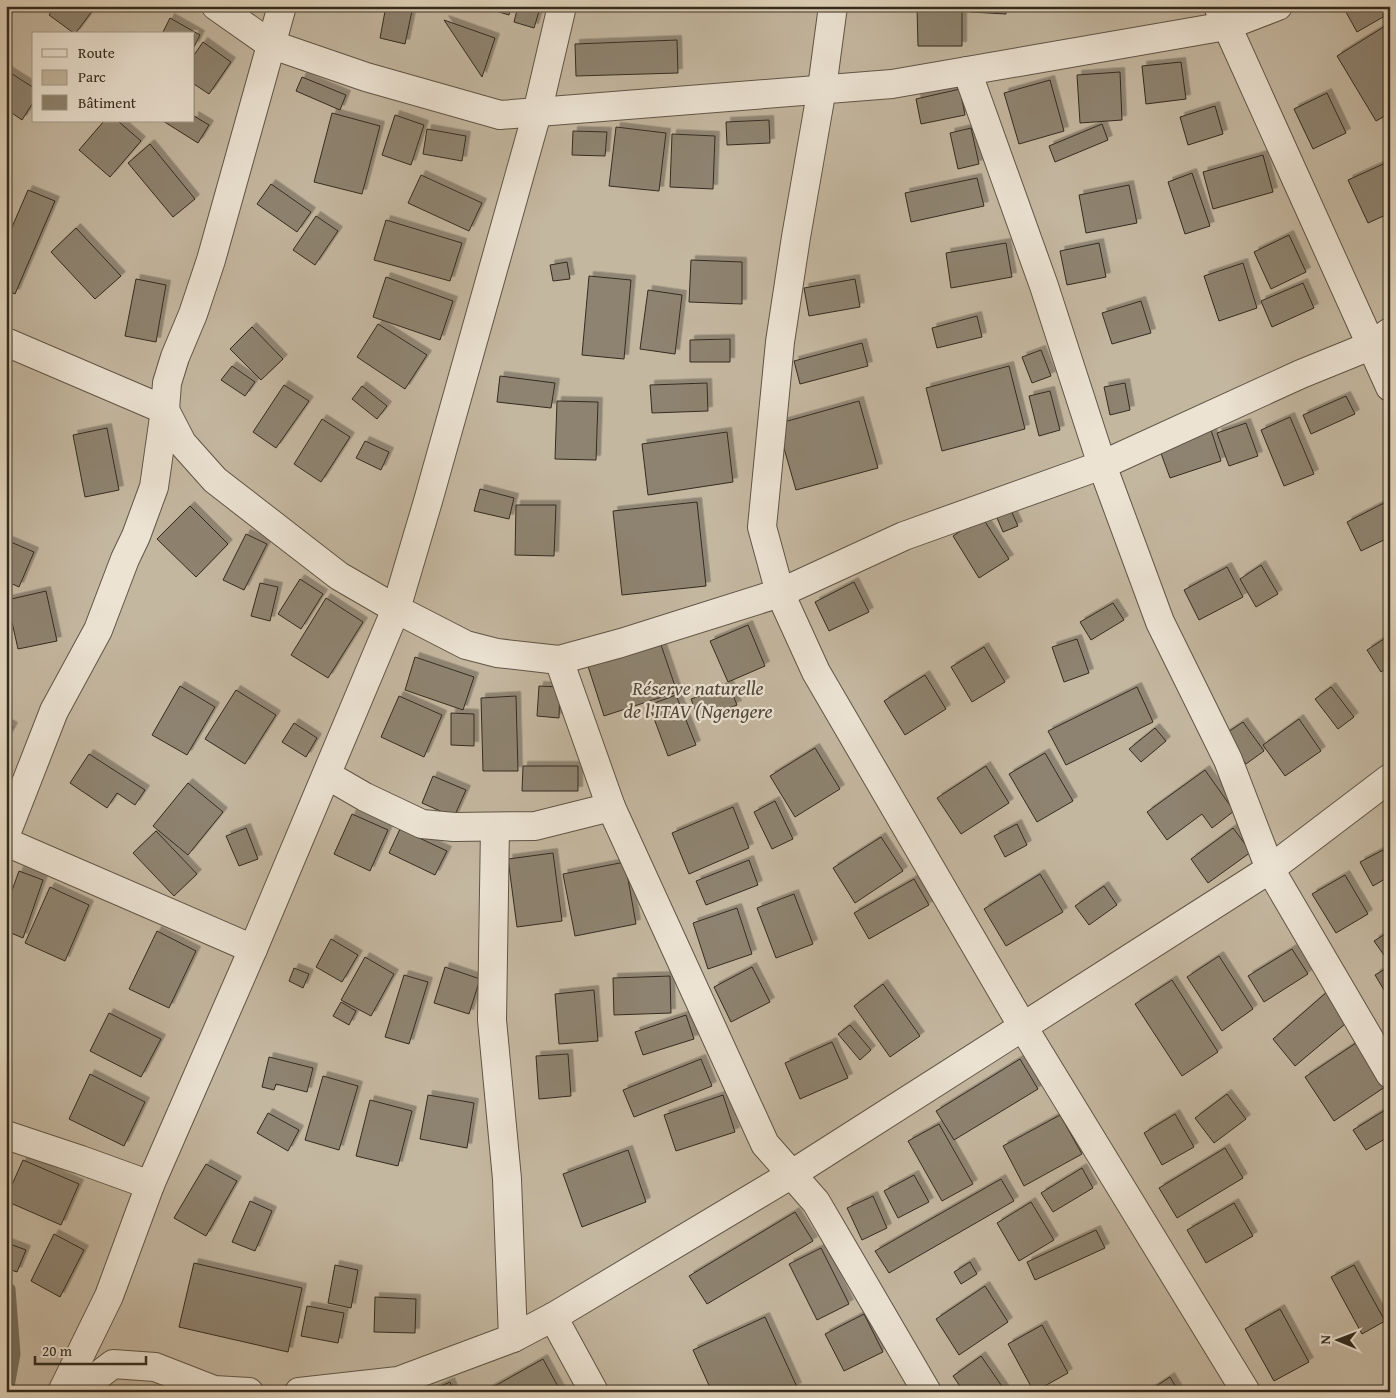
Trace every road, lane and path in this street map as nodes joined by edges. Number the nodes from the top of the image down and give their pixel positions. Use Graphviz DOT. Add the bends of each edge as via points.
graph roads {
  1 [pos="216,6"];
  2 [pos="282,6"];
  3 [pos="562,6"];
  4 [pos="833,6"];
  5 [pos="1278,6"];
  6 [pos="1222,16"];
  7 [pos="270,44"];
  8 [pos="967,71"];
  9 [pos="822,88"];
  10 [pos="537,113"];
  11 [pos="1380,339"];
  12 [pos="6,342"];
  13 [pos="1390,387"];
  14 [pos="165,410"];
  15 [pos="1102,465"];
  16 [pos="780,593"];
  17 [pos="396,609"];
  18 [pos="559,660"];
  19 [pos="327,775"];
  20 [pos="1390,778"];
  21 [pos="611,806"];
  22 [pos="495,828"];
  23 [pos="6,834"];
  24 [pos="6,842"];
  25 [pos="1270,869"];
  26 [pos="253,949"];
  27 [pos="1023,1027"];
  28 [pos="1390,1074"];
  29 [pos="6,1135"];
  30 [pos="792,1174"];
  31 [pos="150,1185"];
  32 [pos="553,1317"];
  33 [pos="513,1338"];
  34 [pos="215,1391"];
  35 [pos="62,1392"];
  36 [pos="77,1392"];
  37 [pos="249,1392"];
  38 [pos="299,1392"];
  39 [pos="594,1392"];
  40 [pos="926,1392"];
  41 [pos="1246,1392"];
  1 -- 7 [label="street"];
  2 -- 7 [label="street"];
  3 -- 10 [label="street"];
  4 -- 9 [label="street"];
  5 -- 6 [label="street"];
  6 -- 8 [label="street"];
  6 -- 11 [label="street"];
  7 -- 10 [label="street" via="366,77 500,115"];
  7 -- 14 [label="street" via="211,260 166,383"];
  8 -- 9 [label="street" via="892,84"];
  8 -- 15 [label="street" via="1044,286"];
  9 -- 10 [label="street"];
  9 -- 16 [label="street" via="780,342 762,527"];
  10 -- 17 [label="street"];
  11 -- 13 [label="street"];
  11 -- 15 [label="street"];
  12 -- 14 [label="street"];
  14 -- 17 [label="street" via="182,443 215,480 339,576"];
  14 -- 23 [label="street" via="154,486 136,536 98,630 54,711"];
  15 -- 16 [label="street" via="904,536"];
  15 -- 25 [label="street" via="1160,622 1228,760"];
  16 -- 18 [label="street"];
  16 -- 27 [label="street" via="816,672"];
  17 -- 18 [label="street" via="466,645 497,653"];
  17 -- 19 [label="street"];
  18 -- 21 [label="street"];
  19 -- 22 [label="street" via="422,824"];
  19 -- 26 [label="street"];
  20 -- 25 [label="street"];
  21 -- 22 [label="street" via="535,826"];
  21 -- 30 [label="street" via="765,1144"];
  22 -- 33 [label="street" via="492,1020 507,1179"];
  24 -- 26 [label="street"];
  25 -- 27 [label="street"];
  25 -- 28 [label="street"];
  26 -- 31 [label="street"];
  27 -- 30 [label="street"];
  27 -- 41 [label="street"];
  29 -- 31 [label="street"];
  30 -- 32 [label="street"];
  30 -- 40 [label="street" via="816,1202"];
  31 -- 35 [label="street" via="109,1296"];
  32 -- 33 [label="street"];
  32 -- 39 [label="street"];
  33 -- 38 [label="street" via="398,1381"];
  34 -- 36 [label="street" via="155,1367 113,1364"];
  34 -- 37 [label="street"];
}
